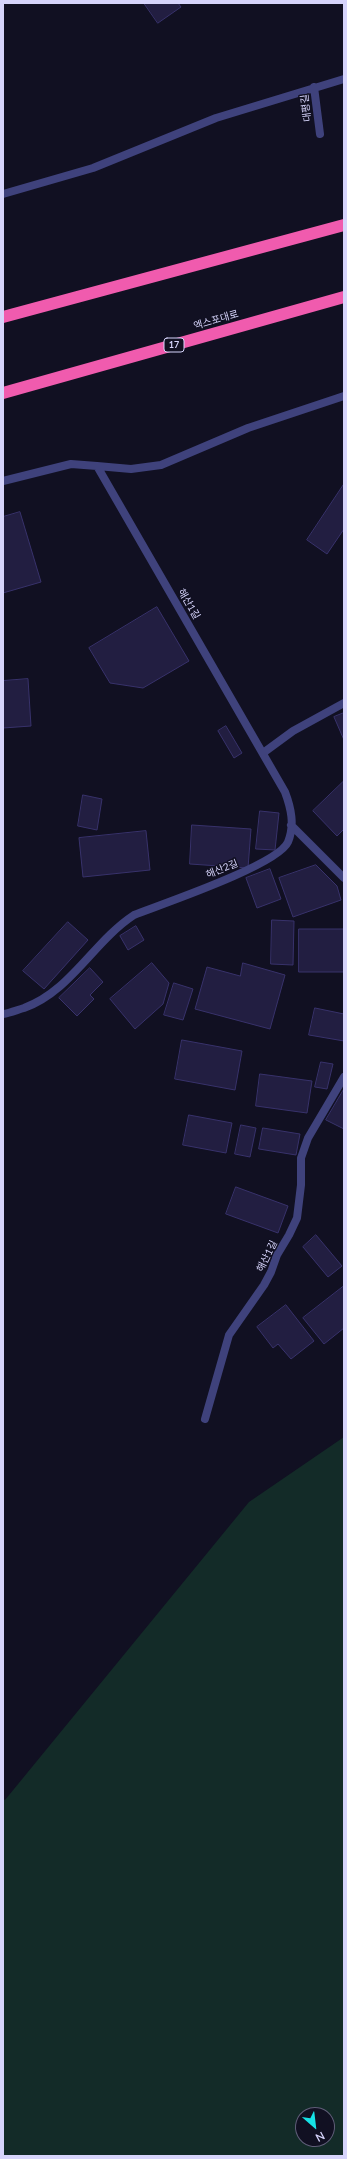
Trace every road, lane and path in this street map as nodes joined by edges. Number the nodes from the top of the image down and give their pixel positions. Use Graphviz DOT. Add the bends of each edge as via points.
graph roads {
  1 [pos="344,79"];
  2 [pos="314,87"];
  3 [pos="320,134"];
  4 [pos="3,194"];
  5 [pos="344,225"];
  6 [pos="344,297"];
  7 [pos="3,317"];
  8 [pos="3,393"];
  9 [pos="344,396"];
  10 [pos="97,466"];
  11 [pos="3,482"];
  12 [pos="344,703"];
  13 [pos="264,752"];
  14 [pos="291,825"];
  15 [pos="344,878"];
  16 [pos="3,1014"];
  17 [pos="344,1077"];
  18 [pos="206,1419"];
  1 -- 2 [label="street, 대평길"];
  2 -- 3 [label="street, 대평길"];
  2 -- 4 [label="street" via="216,118 93,168"];
  5 -- 7 [label="highway"];
  6 -- 8 [label="highway, 엑스포대로 / 17"];
  9 -- 10 [label="street" via="248,428 162,465 131,470"];
  10 -- 11 [label="street" via="71,464"];
  10 -- 13 [label="street, 해산1길"];
  12 -- 13 [label="street" via="293,731"];
  13 -- 14 [label="street, 해산2길" via="285,792 292,816"];
  14 -- 15 [label="street"];
  14 -- 16 [label="street, 해산2길" via="288,842 282,851 273,857 251,869 134,915 109,936 56,991 27,1006"];
  17 -- 18 [label="street, 해산1길" via="308,1138 301,1158 297,1218 264,1285 229,1335"];
}
